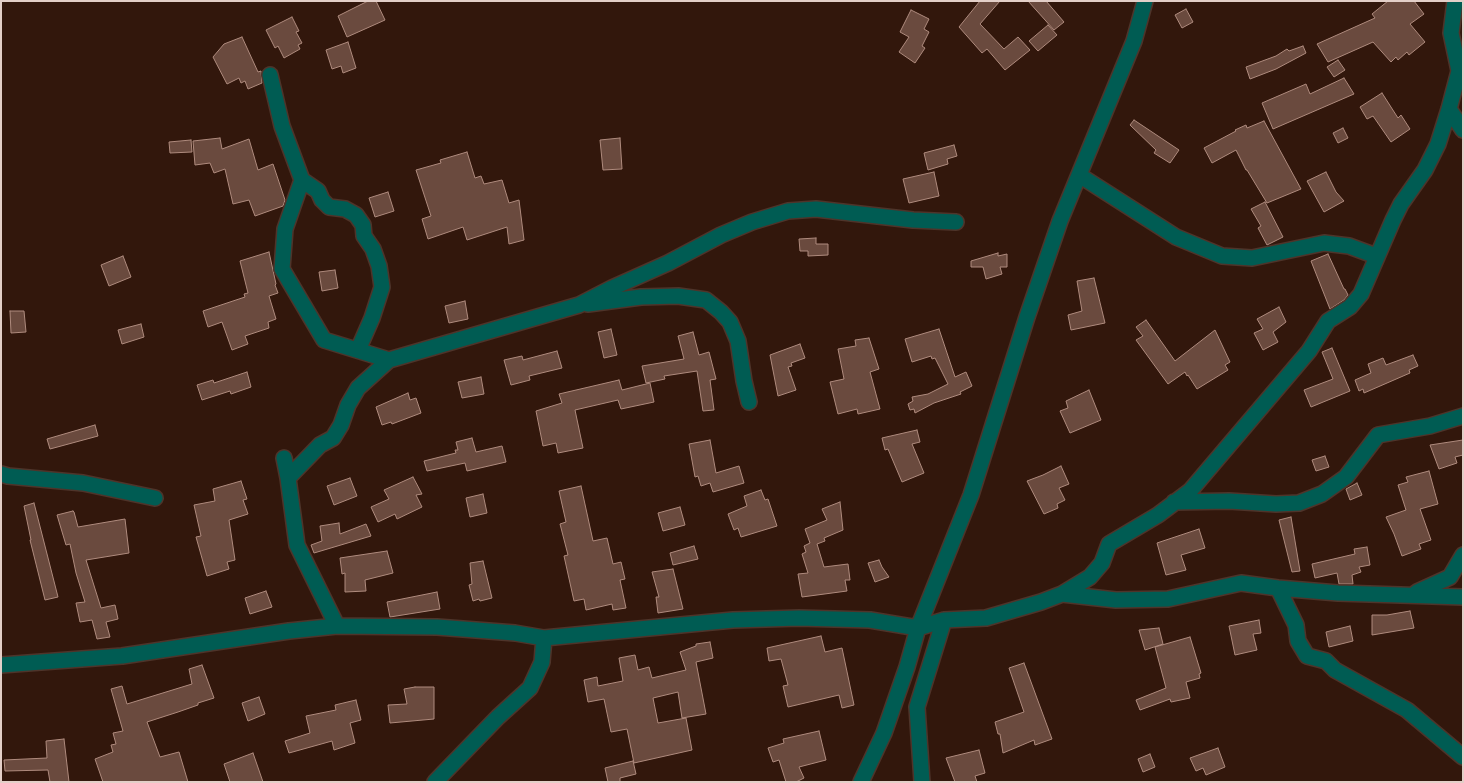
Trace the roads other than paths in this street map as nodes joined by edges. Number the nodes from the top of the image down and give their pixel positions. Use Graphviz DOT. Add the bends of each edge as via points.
graph roads {
  1 [pos="1145,1"];
  2 [pos="1455,1"];
  3 [pos="270,75"];
  4 [pos="1449,109"];
  5 [pos="1463,130"];
  6 [pos="1079,176"];
  7 [pos="302,180"];
  8 [pos="956,222"];
  9 [pos="1376,256"];
  10 [pos="579,305"];
  11 [pos="358,350"];
  12 [pos="389,360"];
  13 [pos="749,402"];
  14 [pos="1463,416"];
  15 [pos="284,458"];
  16 [pos="1,462"];
  17 [pos="4,475"];
  18 [pos="288,478"];
  19 [pos="155,498"];
  20 [pos="1173,502"];
  21 [pos="1463,555"];
  22 [pos="1278,588"];
  23 [pos="1062,594"];
  24 [pos="1411,594"];
  25 [pos="1463,597"];
  26 [pos="944,620"];
  27 [pos="337,626"];
  28 [pos="918,628"];
  29 [pos="544,638"];
  30 [pos="1,665"];
  31 [pos="1463,757"];
  32 [pos="435,782"];
  33 [pos="861,782"];
  34 [pos="922,782"];
  1 -- 6 [label="street" via="1134,41"];
  2 -- 4 [label="street" via="1451,32 1459,71"];
  3 -- 7 [label="street" via="282,126"];
  4 -- 5 [label="street"];
  4 -- 9 [label="street" via="1438,144 1425,170 1401,204"];
  6 -- 9 [label="street" via="1176,237 1222,256 1252,258 1324,243 1349,246"];
  6 -- 28 [label="street" via="1027,317 971,495"];
  7 -- 11 [label="street" via="285,229 282,269 324,340"];
  7 -- 11 [label="street" via="318,191 329,207 345,209 356,215 379,266 382,287"];
  8 -- 10 [label="street" via="816,209 788,211 721,235"];
  9 -- 20 [label="street" via="1361,294 1350,307 1328,321 1294,370 1190,491"];
  10 -- 12 [label="street"];
  10 -- 13 [label="street" via="641,297 678,296 706,300 730,322 738,341"];
  11 -- 12 [label="street"];
  12 -- 18 [label="street" via="358,388 333,438 320,445"];
  14 -- 20 [label="street" via="1378,436 1346,477 1322,494 1299,503"];
  15 -- 18 [label="street"];
  16 -- 17 [label="street"];
  17 -- 19 [label="street" via="83,483"];
  18 -- 27 [label="street" via="297,545"];
  20 -- 23 [label="street" via="1158,515 1109,544 1102,563 1090,577"];
  21 -- 24 [label="street" via="1450,577"];
  22 -- 23 [label="street" via="1241,583 1168,599 1116,600"];
  22 -- 24 [label="street"];
  22 -- 31 [label="street" via="1307,656 1326,662 1406,710"];
  23 -- 26 [label="street" via="986,618"];
  24 -- 25 [label="street"];
  26 -- 28 [label="street"];
  26 -- 34 [label="street" via="916,707"];
  27 -- 29 [label="street" via="437,626 515,632"];
  27 -- 30 [label="street" via="122,656"];
  28 -- 29 [label="street" via="870,620 771,618"];
  28 -- 33 [label="street" via="884,733"];
  29 -- 32 [label="street" via="542,662 530,688"];
}
